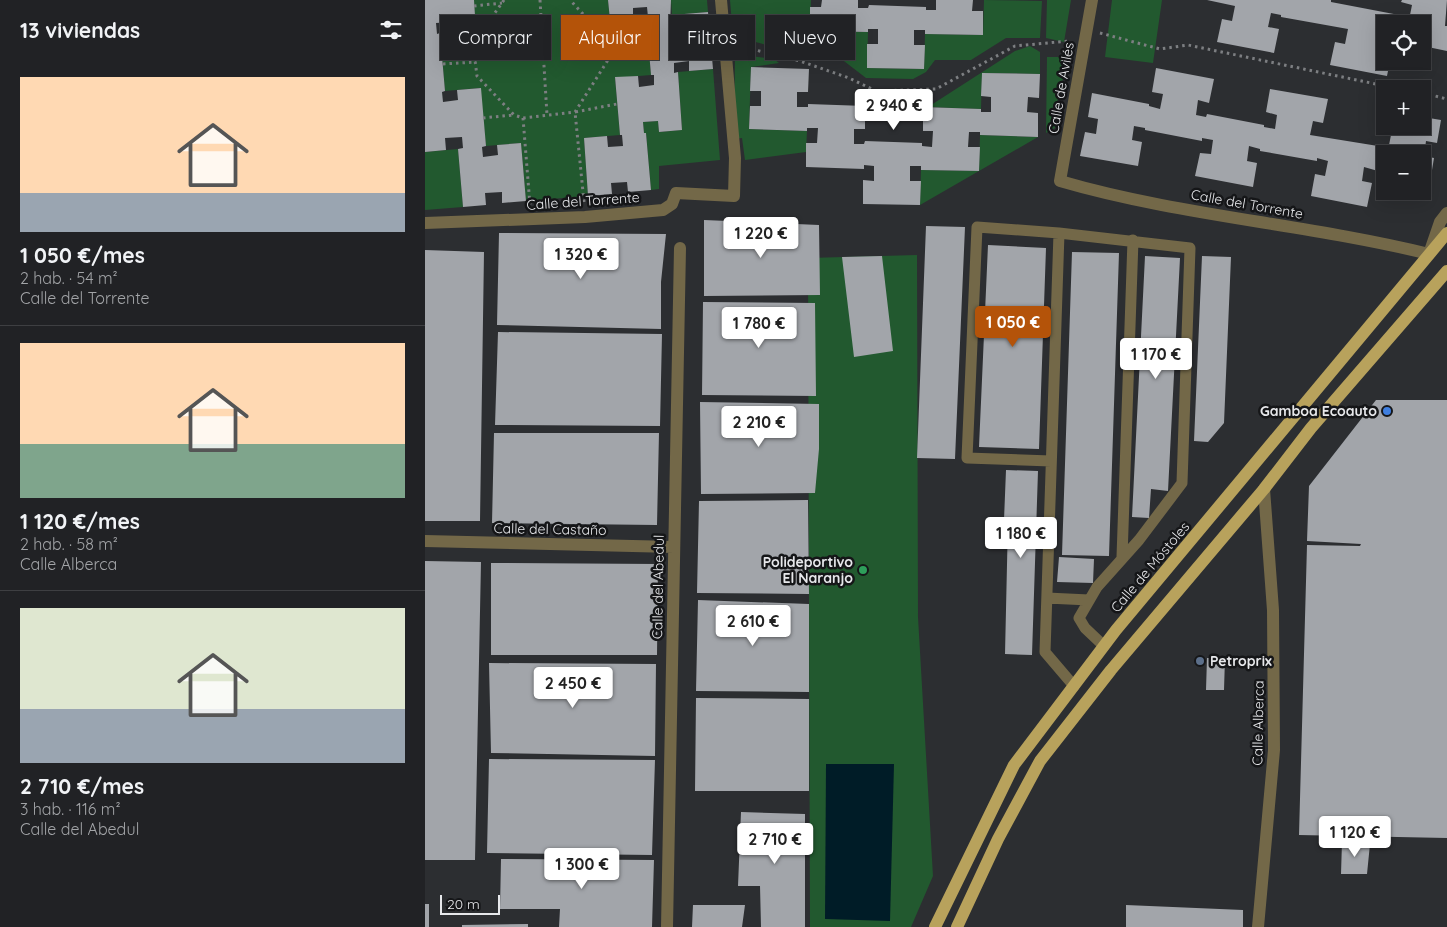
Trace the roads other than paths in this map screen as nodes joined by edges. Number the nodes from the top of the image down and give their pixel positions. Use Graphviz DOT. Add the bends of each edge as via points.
graph roads {
  1 [pos="721,0"];
  2 [pos="1093,0"];
  3 [pos="1060,180"];
  4 [pos="1447,213"];
  5 [pos="425,223"];
  6 [pos="1059,233"];
  7 [pos="1447,233"];
  8 [pos="1133,240"];
  9 [pos="680,248"];
  10 [pos="1429,254"];
  11 [pos="1447,272"];
  12 [pos="1051,461"];
  13 [pos="1264,489"];
  14 [pos="425,541"];
  15 [pos="674,547"];
  16 [pos="1122,557"];
  17 [pos="1047,598"];
  18 [pos="1089,600"];
  19 [pos="1105,646"];
  20 [pos="1074,686"];
  21 [pos="667,927"];
  22 [pos="935,927"];
  23 [pos="957,927"];
  24 [pos="1258,927"];
  1 -- 5 [label="street, Calle del Torrente" via="735,158 734,196 676,193 672,204 663,210 585,218"];
  2 -- 3 [label="street, Calle de Avilés"];
  3 -- 10 [label="street, Calle del Torrente" via="1109,195 1372,240"];
  4 -- 10 [label="street, Calle de Móstoles" via="1440,222"];
  6 -- 8 [label="lane"];
  6 -- 12 [label="lane"];
  6 -- 12 [label="lane" via="977,227 967,458"];
  7 -- 10 [label="main road, Calle de Móstoles"];
  8 -- 16 [label="lane"];
  8 -- 16 [label="lane" via="1190,248 1182,483"];
  9 -- 15 [label="street, Calle del Abedul"];
  10 -- 19 [label="main road, Calle de Móstoles"];
  11 -- 13 [label="main road" via="1311,428"];
  12 -- 17 [label="lane"];
  13 -- 23 [label="main road" via="1111,670 1040,761 998,839"];
  13 -- 24 [label="street, Calle Alberca" via="1273,610 1274,750"];
  14 -- 15 [label="street, Calle del Castaño"];
  15 -- 21 [label="street, Calle del Abedul"];
  16 -- 18 [label="lane"];
  17 -- 18 [label="lane"];
  17 -- 20 [label="lane" via="1045,652"];
  18 -- 19 [label="lane" via="1079,618"];
  19 -- 20 [label="main road, Calle de Móstoles"];
  20 -- 22 [label="main road, Calle de Móstoles" via="1013,765"];
}
